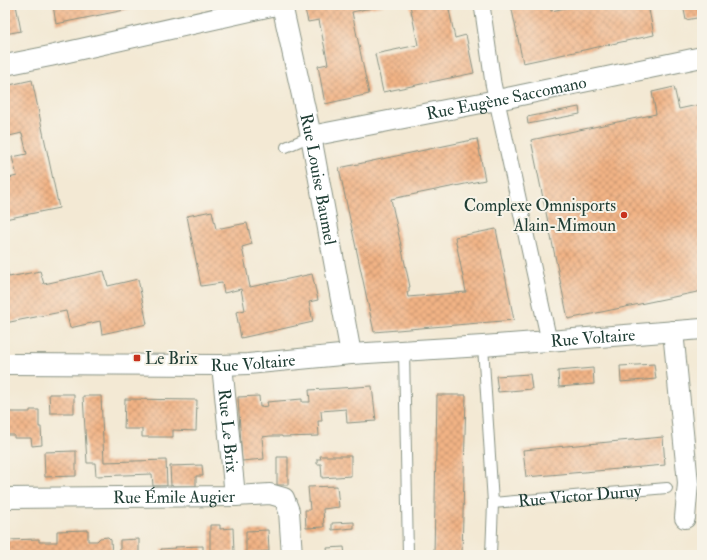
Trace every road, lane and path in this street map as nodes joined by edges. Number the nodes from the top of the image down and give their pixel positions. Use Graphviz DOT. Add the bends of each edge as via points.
graph roads {
  1 [pos="276,5"];
  2 [pos="282,5"];
  3 [pos="482,5"];
  4 [pos="702,57"];
  5 [pos="5,64"];
  6 [pos="497,100"];
  7 [pos="310,136"];
  8 [pos="286,147"];
  9 [pos="702,329"];
  10 [pos="547,331"];
  11 [pos="673,331"];
  12 [pos="483,346"];
  13 [pos="404,351"];
  14 [pos="351,354"];
  15 [pos="5,364"];
  16 [pos="222,365"];
  17 [pos="667,488"];
  18 [pos="235,496"];
  19 [pos="5,498"];
  20 [pos="493,503"];
  21 [pos="685,518"];
  22 [pos="292,555"];
  23 [pos="408,555"];
  24 [pos="492,555"];
  1 -- 5 [label="street"];
  2 -- 7 [label="street, Rue Louise Baumel"];
  3 -- 6 [label="street"];
  4 -- 6 [label="street, Rue Eugène Saccomano"];
  6 -- 7 [label="street, Rue Eugène Saccomano"];
  6 -- 10 [label="street"];
  7 -- 8 [label="lane"];
  7 -- 14 [label="street, Rue Louise Baumel"];
  9 -- 11 [label="street, Rue Voltaire"];
  11 -- 12 [label="street, Rue Voltaire"];
  11 -- 21 [label="street" via="688,483"];
  12 -- 13 [label="street, Rue Voltaire"];
  12 -- 20 [label="lane"];
  13 -- 14 [label="street, Rue Voltaire"];
  13 -- 23 [label="lane"];
  14 -- 16 [label="street, Rue Voltaire"];
  15 -- 16 [label="street, Rue Voltaire"];
  16 -- 18 [label="street, Rue Le Brix"];
  17 -- 20 [label="lane, Rue Victor Duruy"];
  18 -- 19 [label="street, Rue Émile Augier"];
  18 -- 22 [label="street, Rue Émile Augier" via="270,494 284,498 289,511"];
  20 -- 24 [label="lane"];
}
